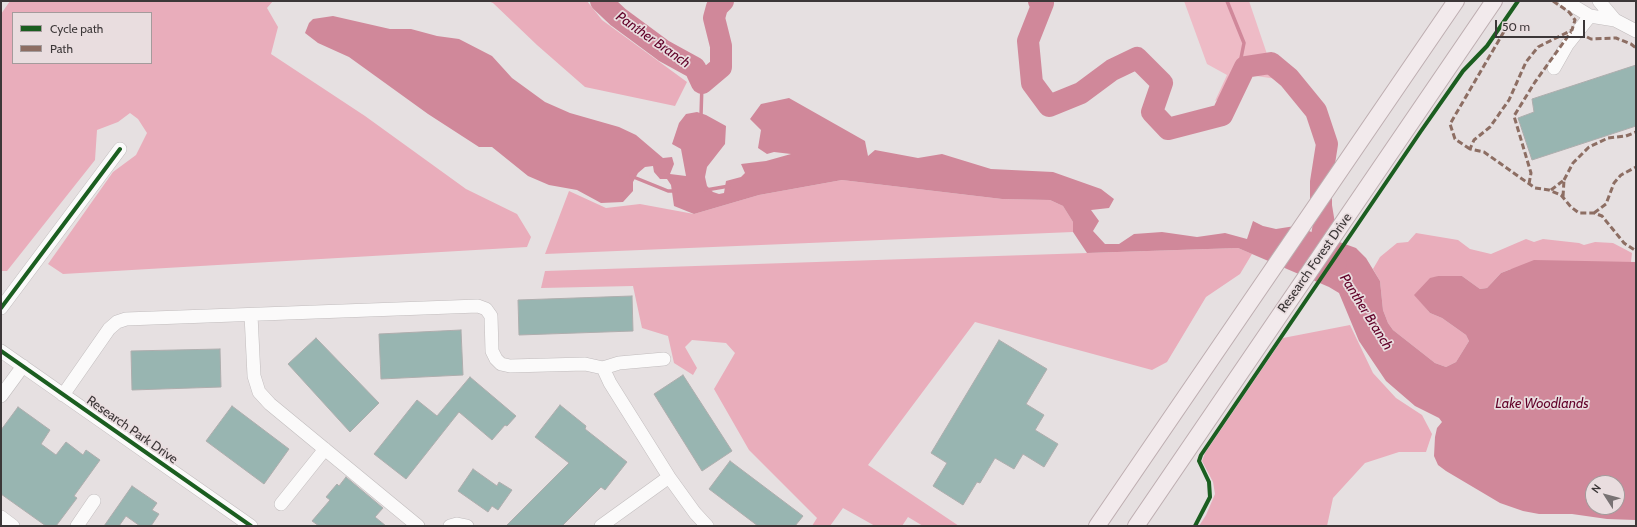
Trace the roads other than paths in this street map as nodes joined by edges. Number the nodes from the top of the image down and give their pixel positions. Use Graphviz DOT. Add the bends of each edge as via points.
graph roads {
  1 [pos="1456,1"];
  2 [pos="1494,1"];
  3 [pos="1566,1"];
  4 [pos="1599,1"];
  5 [pos="1590,16"];
  6 [pos="1615,20"];
  7 [pos="1636,32"];
  8 [pos="1554,68"];
  9 [pos="120,149"];
  10 [pos="1,308"];
  11 [pos="251,315"];
  12 [pos="1,351"];
  13 [pos="664,359"];
  14 [pos="23,366"];
  15 [pos="603,368"];
  16 [pos="63,395"];
  17 [pos="1,396"];
  18 [pos="325,449"];
  19 [pos="669,477"];
  20 [pos="94,501"];
  21 [pos="281,504"];
  22 [pos="1,517"];
  23 [pos="14,526"];
  24 [pos="77,526"];
  25 [pos="251,526"];
  26 [pos="418,526"];
  27 [pos="450,526"];
  28 [pos="467,526"];
  29 [pos="601,526"];
  30 [pos="707,526"];
  31 [pos="1097,526"];
  32 [pos="1136,526"];
  1 -- 31 [label="main road"];
  2 -- 32 [label="main road, Research Forest Drive"];
  3 -- 5 [label="street"];
  4 -- 6 [label="street"];
  5 -- 6 [label="street"];
  5 -- 8 [label="street" via="1567,45"];
  6 -- 7 [label="street"];
  9 -- 10 [label="street"];
  11 -- 15 [label="street" via="478,306 486,308 491,316 492,351 501,364 585,364"];
  11 -- 16 [label="street" via="117,322 109,329"];
  11 -- 18 [label="street" via="254,376 259,392"];
  12 -- 14 [label="street, Research Park Drive"];
  13 -- 15 [label="street" via="620,363"];
  14 -- 16 [label="street, Research Park Drive"];
  14 -- 17 [label="street"];
  15 -- 19 [label="street"];
  16 -- 25 [label="street, Research Park Drive"];
  18 -- 21 [label="street"];
  18 -- 26 [label="street"];
  19 -- 29 [label="street"];
  19 -- 30 [label="street"];
  20 -- 24 [label="street"];
  22 -- 23 [label="street"];
  27 -- 28 [label="street"];
}
